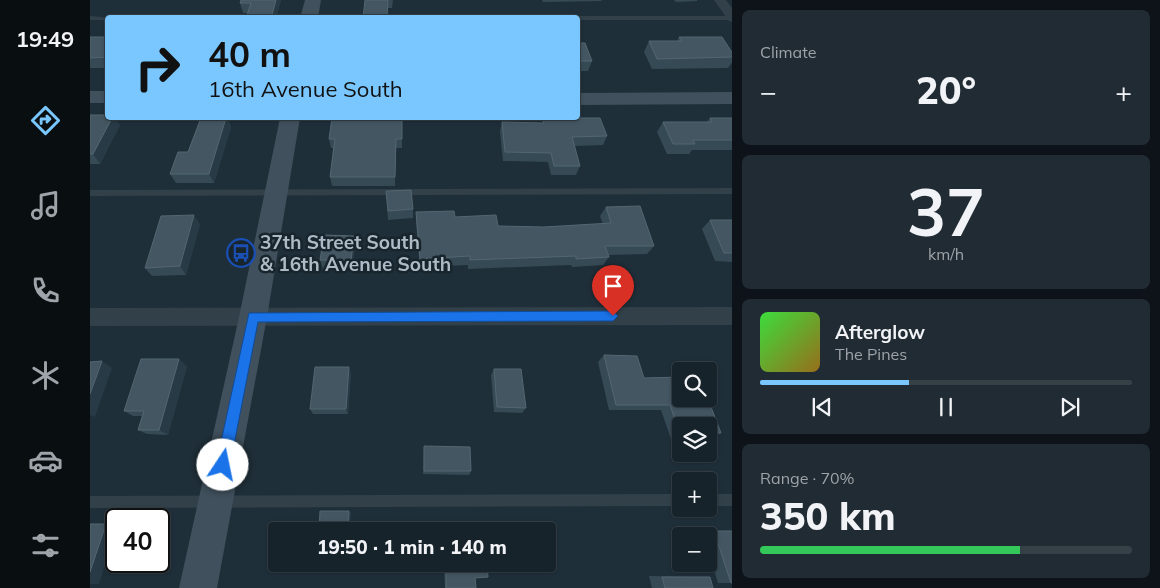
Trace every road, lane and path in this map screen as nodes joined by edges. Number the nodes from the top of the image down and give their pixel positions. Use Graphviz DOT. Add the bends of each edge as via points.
graph roads {
  1 [pos="313,0"];
  2 [pos="720,0"];
  3 [pos="310,15"];
  4 [pos="90,18"];
  5 [pos="105,18"];
  6 [pos="580,18"];
  7 [pos="732,18"];
  8 [pos="90,97"];
  9 [pos="105,97"];
  10 [pos="732,98"];
  11 [pos="580,99"];
  12 [pos="290,120"];
  13 [pos="732,191"];
  14 [pos="90,192"];
  15 [pos="276,192"];
  16 [pos="732,316"];
  17 [pos="90,317"];
  18 [pos="253,317"];
  19 [pos="672,500"];
  20 [pos="717,500"];
  21 [pos="732,500"];
  22 [pos="90,502"];
  23 [pos="216,502"];
  24 [pos="198,588"];
  1 -- 3 [label="street"];
  2 -- 7 [label="street"];
  4 -- 5 [label="lane"];
  6 -- 7 [label="lane"];
  8 -- 9 [label="street"];
  10 -- 11 [label="street"];
  12 -- 15 [label="street"];
  13 -- 15 [label="lane"];
  14 -- 15 [label="lane"];
  15 -- 18 [label="street"];
  16 -- 18 [label="street"];
  17 -- 18 [label="street"];
  18 -- 23 [label="street"];
  19 -- 23 [label="lane"];
  20 -- 21 [label="lane"];
  22 -- 23 [label="lane"];
  23 -- 24 [label="street"];
}
